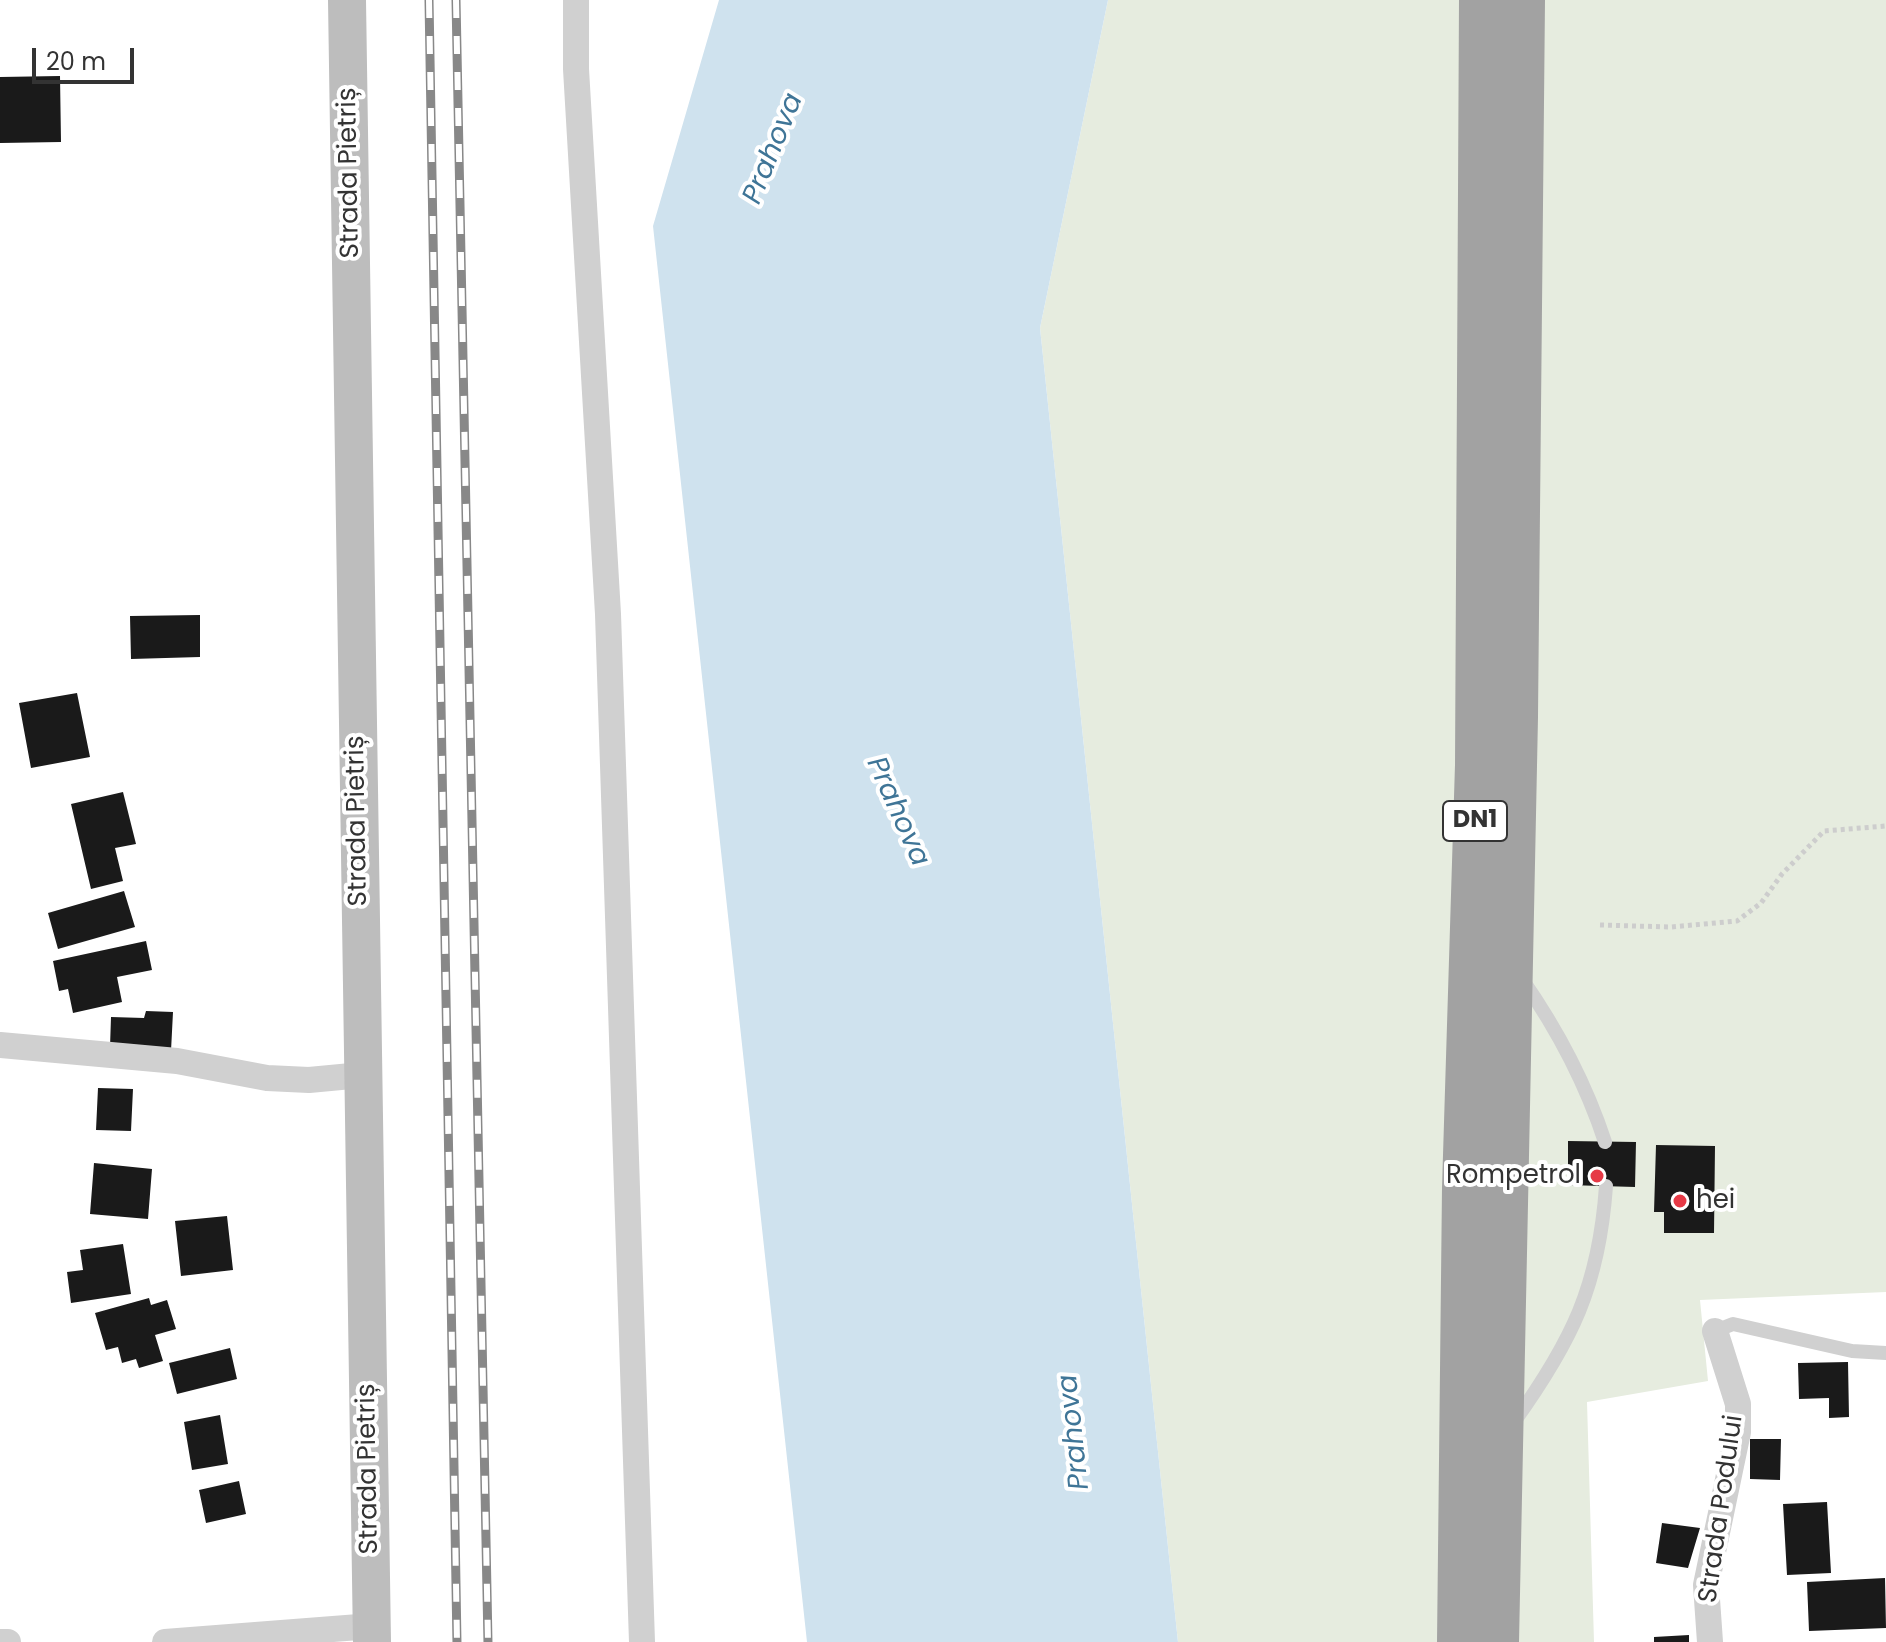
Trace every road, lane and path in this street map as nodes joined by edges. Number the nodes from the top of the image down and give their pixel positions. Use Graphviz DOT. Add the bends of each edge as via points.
graph roads {
  1 [pos="347,0"];
  2 [pos="576,0"];
  3 [pos="1481,0"];
  4 [pos="1523,0"];
  5 [pos="1886,826"];
  6 [pos="1600,925"];
  7 [pos="1511,963"];
  8 [pos="0,1045"];
  9 [pos="362,1075"];
  10 [pos="1605,1142"];
  11 [pos="1606,1186"];
  12 [pos="1715,1331"];
  13 [pos="1886,1353"];
  14 [pos="1502,1439"];
  15 [pos="372,1634"];
  16 [pos="0,1642"];
  17 [pos="8,1642"];
  18 [pos="165,1642"];
  19 [pos="642,1642"];
  20 [pos="1459,1642"];
  21 [pos="1497,1642"];
  22 [pos="1710,1642"];
  1 -- 9 [label="main road, Strada Pietriș"];
  2 -- 19 [label="street" via="608,614"];
  3 -- 20 [label="highway, DN1" via="1477,765"];
  4 -- 7 [label="highway, DN1"];
  5 -- 6 [label="path" via="1824,831 1761,903 1737,921 1671,927"];
  7 -- 10 [label="lane" via="1591,1097"];
  7 -- 14 [label="highway, DN1"];
  8 -- 9 [label="street" via="177,1061 267,1078"];
  9 -- 15 [label="main road, Strada Pietriș"];
  11 -- 14 [label="lane" via="1602,1240 1587,1297 1556,1363"];
  12 -- 13 [label="lane" via="1733,1324 1852,1351"];
  12 -- 22 [label="street, Strada Podului" via="1738,1404 1738,1432 1706,1585"];
  14 -- 21 [label="highway, DN1"];
  15 -- 18 [label="street"];
  16 -- 17 [label="street"];
}
